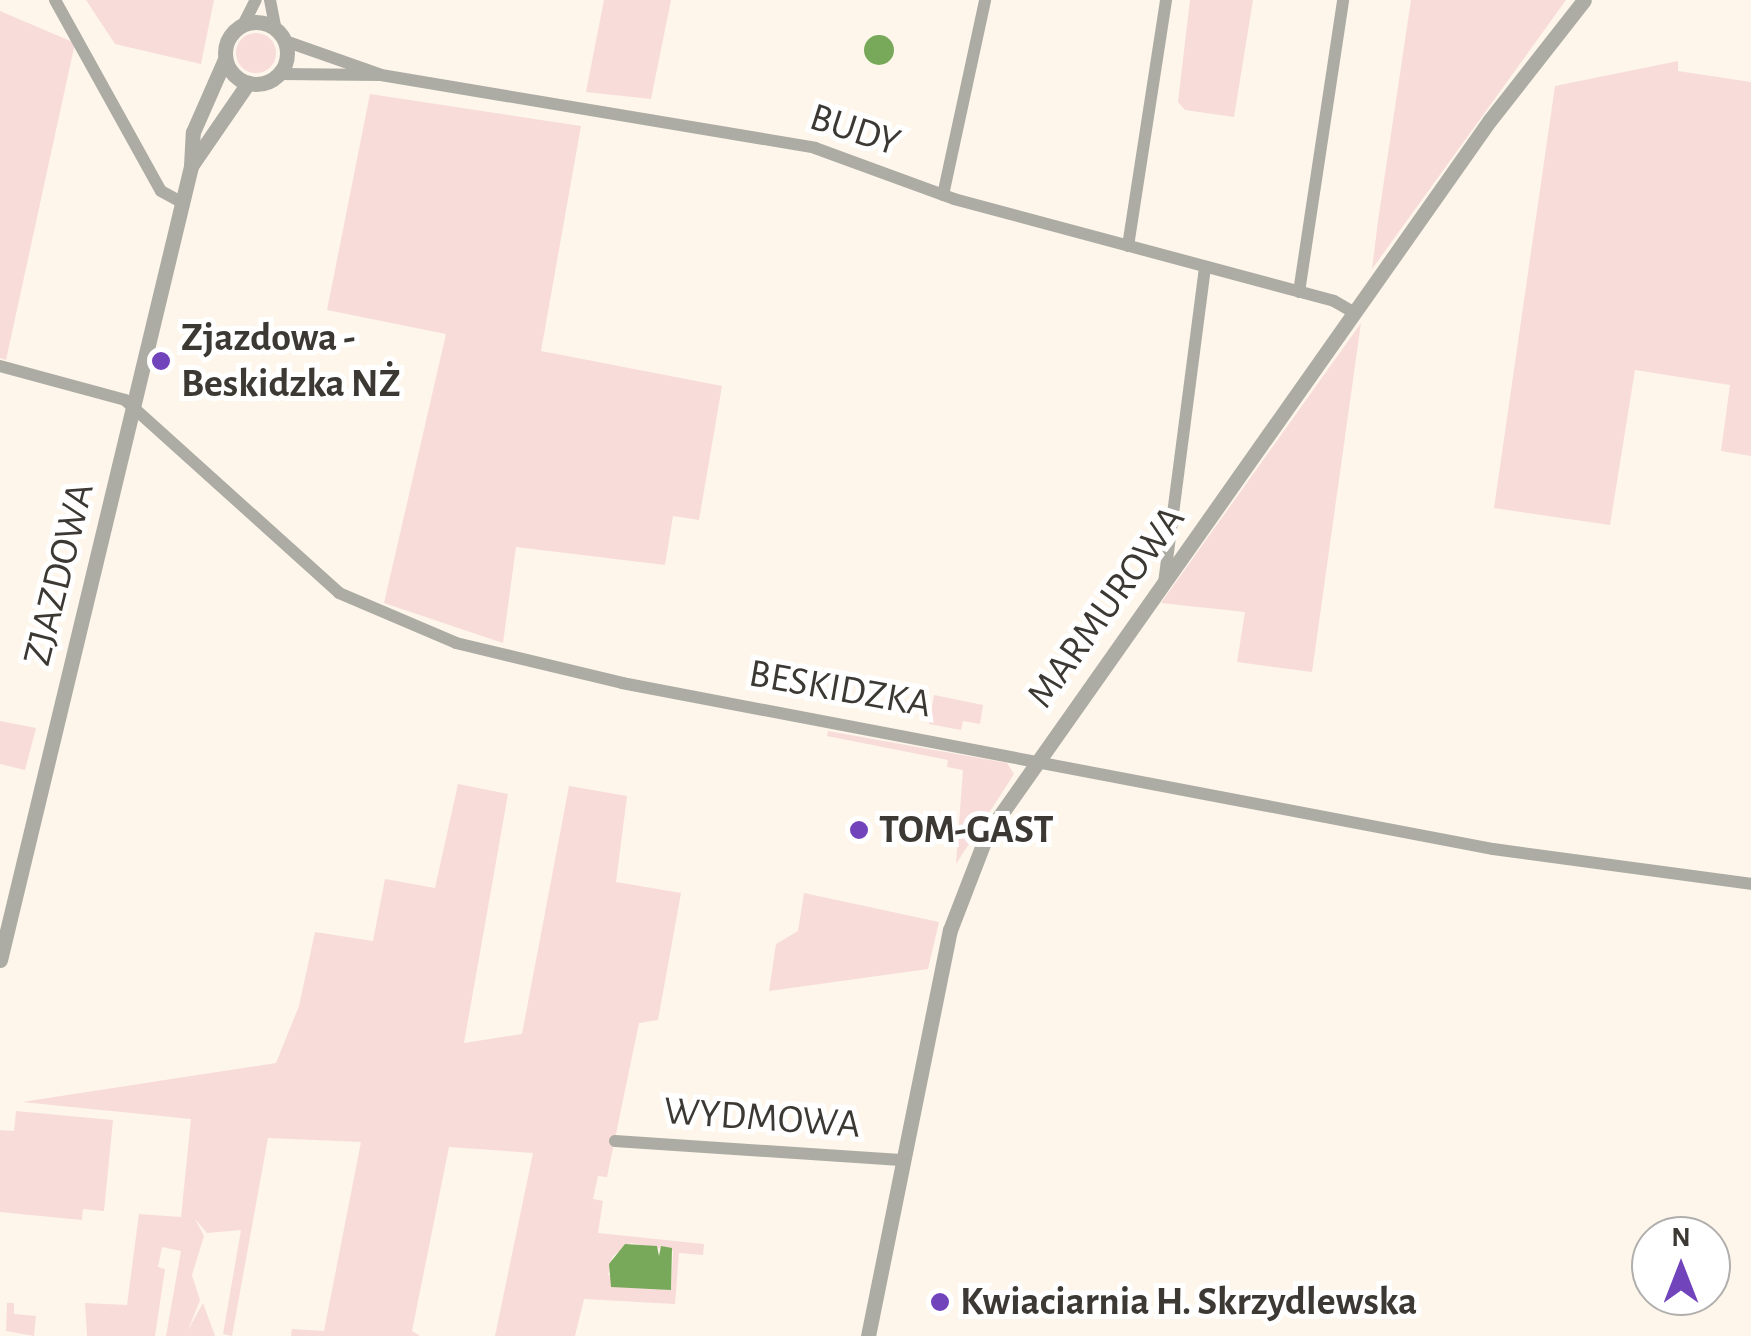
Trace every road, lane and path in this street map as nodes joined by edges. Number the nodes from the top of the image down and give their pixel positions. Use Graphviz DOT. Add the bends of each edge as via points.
graph roads {
  1 [pos="54,0"];
  2 [pos="256,0"];
  3 [pos="270,0"];
  4 [pos="984,0"];
  5 [pos="1166,0"];
  6 [pos="1343,0"];
  7 [pos="1584,0"];
  8 [pos="244,24"];
  9 [pos="281,35"];
  10 [pos="225,59"];
  11 [pos="280,74"];
  12 [pos="381,75"];
  13 [pos="248,84"];
  14 [pos="192,166"];
  15 [pos="944,195"];
  16 [pos="182,203"];
  17 [pos="1128,246"];
  18 [pos="1205,267"];
  19 [pos="1299,292"];
  20 [pos="1355,313"];
  21 [pos="0,366"];
  22 [pos="133,407"];
  23 [pos="1164,583"];
  24 [pos="1037,760"];
  25 [pos="1751,884"];
  26 [pos="0,960"];
  27 [pos="616,1142"];
  28 [pos="904,1160"];
  29 [pos="868,1336"];
  1 -- 16 [label="street" via="161,191"];
  2 -- 8 [label="street"];
  3 -- 9 [label="street"];
  4 -- 15 [label="street"];
  5 -- 17 [label="street"];
  6 -- 19 [label="street"];
  7 -- 20 [label="street, MARMUROWA" via="1499,107"];
  8 -- 9 [label="street"];
  8 -- 10 [label="street" via="228,38"];
  9 -- 11 [label="street"];
  9 -- 12 [label="street, BUDY"];
  10 -- 13 [label="street"];
  10 -- 14 [label="street, ZJAZDOWA" via="193,132"];
  11 -- 12 [label="street, BUDY"];
  11 -- 13 [label="street"];
  12 -- 15 [label="street, BUDY" via="815,148"];
  13 -- 14 [label="street, ZJAZDOWA"];
  14 -- 16 [label="street, ZJAZDOWA"];
  15 -- 17 [label="street, BUDY"];
  16 -- 22 [label="street, ZJAZDOWA"];
  17 -- 18 [label="street, BUDY"];
  18 -- 19 [label="street, BUDY"];
  18 -- 23 [label="street"];
  19 -- 20 [label="street, BUDY"];
  20 -- 23 [label="street, MARMUROWA"];
  21 -- 22 [label="street, BESKIDZKA" via="112,394"];
  22 -- 24 [label="street, BESKIDZKA" via="323,580 388,619 581,674"];
  22 -- 26 [label="street, ZJAZDOWA"];
  23 -- 24 [label="street, MARMUROWA"];
  24 -- 25 [label="street, BESKIDZKA" via="1493,848"];
  24 -- 28 [label="street, MARMUROWA" via="986,834 959,899"];
  27 -- 28 [label="street, WYDMOWA"];
  28 -- 29 [label="street, MARMUROWA"];
}
